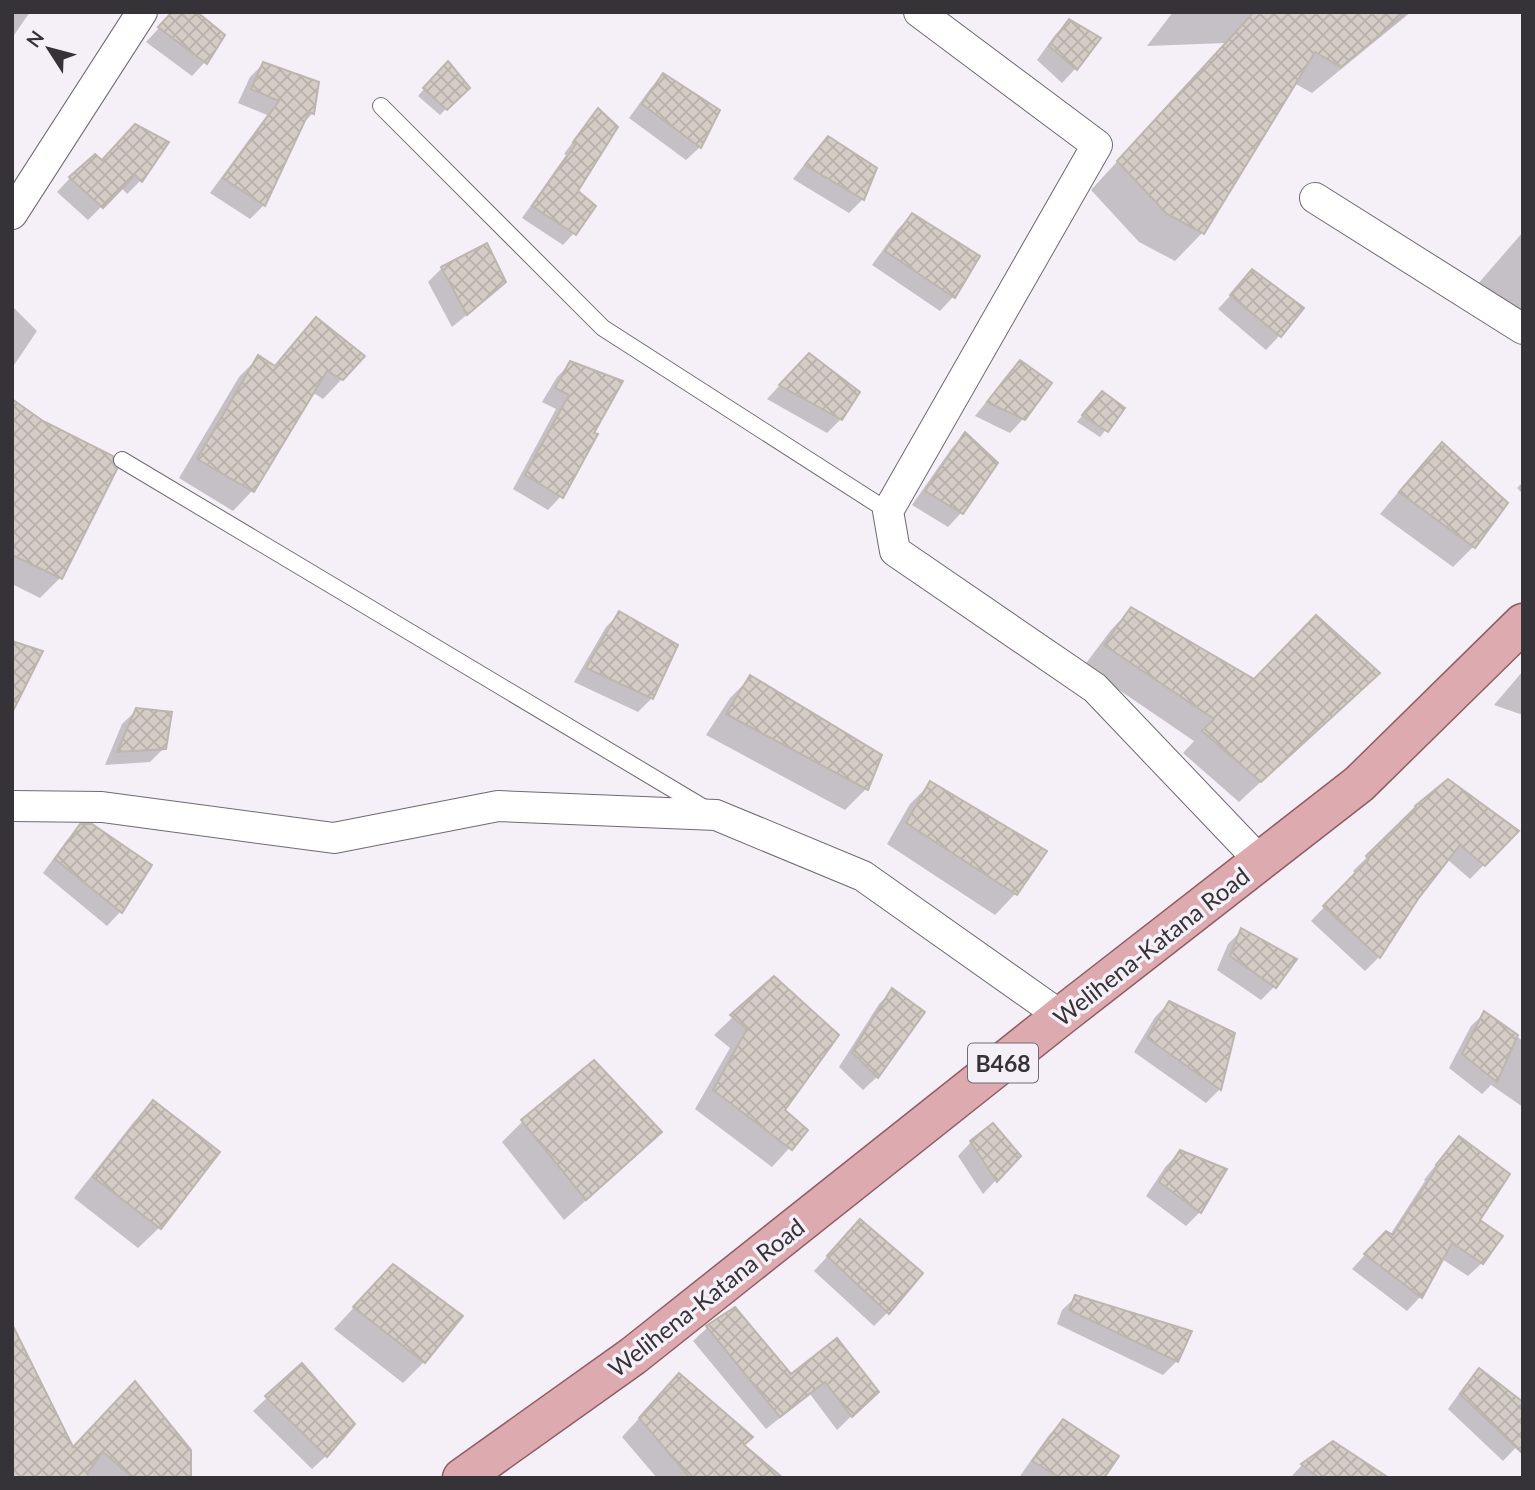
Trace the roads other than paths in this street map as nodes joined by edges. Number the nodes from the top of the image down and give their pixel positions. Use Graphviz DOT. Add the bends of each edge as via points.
graph roads {
  1 [pos="142,12"];
  2 [pos="919,12"];
  3 [pos="381,106"];
  4 [pos="1315,198"];
  5 [pos="12,215"];
  6 [pos="1523,330"];
  7 [pos="122,460"];
  8 [pos="888,511"];
  9 [pos="1523,622"];
  10 [pos="12,806"];
  11 [pos="716,815"];
  12 [pos="1260,861"];
  13 [pos="1061,1016"];
  14 [pos="461,1478"];
  1 -- 5 [label="street"];
  2 -- 8 [label="street" via="1097,145"];
  3 -- 8 [label="lane" via="603,328"];
  4 -- 6 [label="street"];
  7 -- 11 [label="lane"];
  8 -- 12 [label="street" via="895,551 1096,688"];
  9 -- 12 [label="main road, Welihena-Katana Road / B468" via="1359,784"];
  10 -- 11 [label="street" via="102,807 334,838 498,806"];
  11 -- 13 [label="street" via="863,876"];
  12 -- 13 [label="main road, Welihena-Katana Road / B468"];
  13 -- 14 [label="main road, Welihena-Katana Road / B468" via="633,1356"];
}
